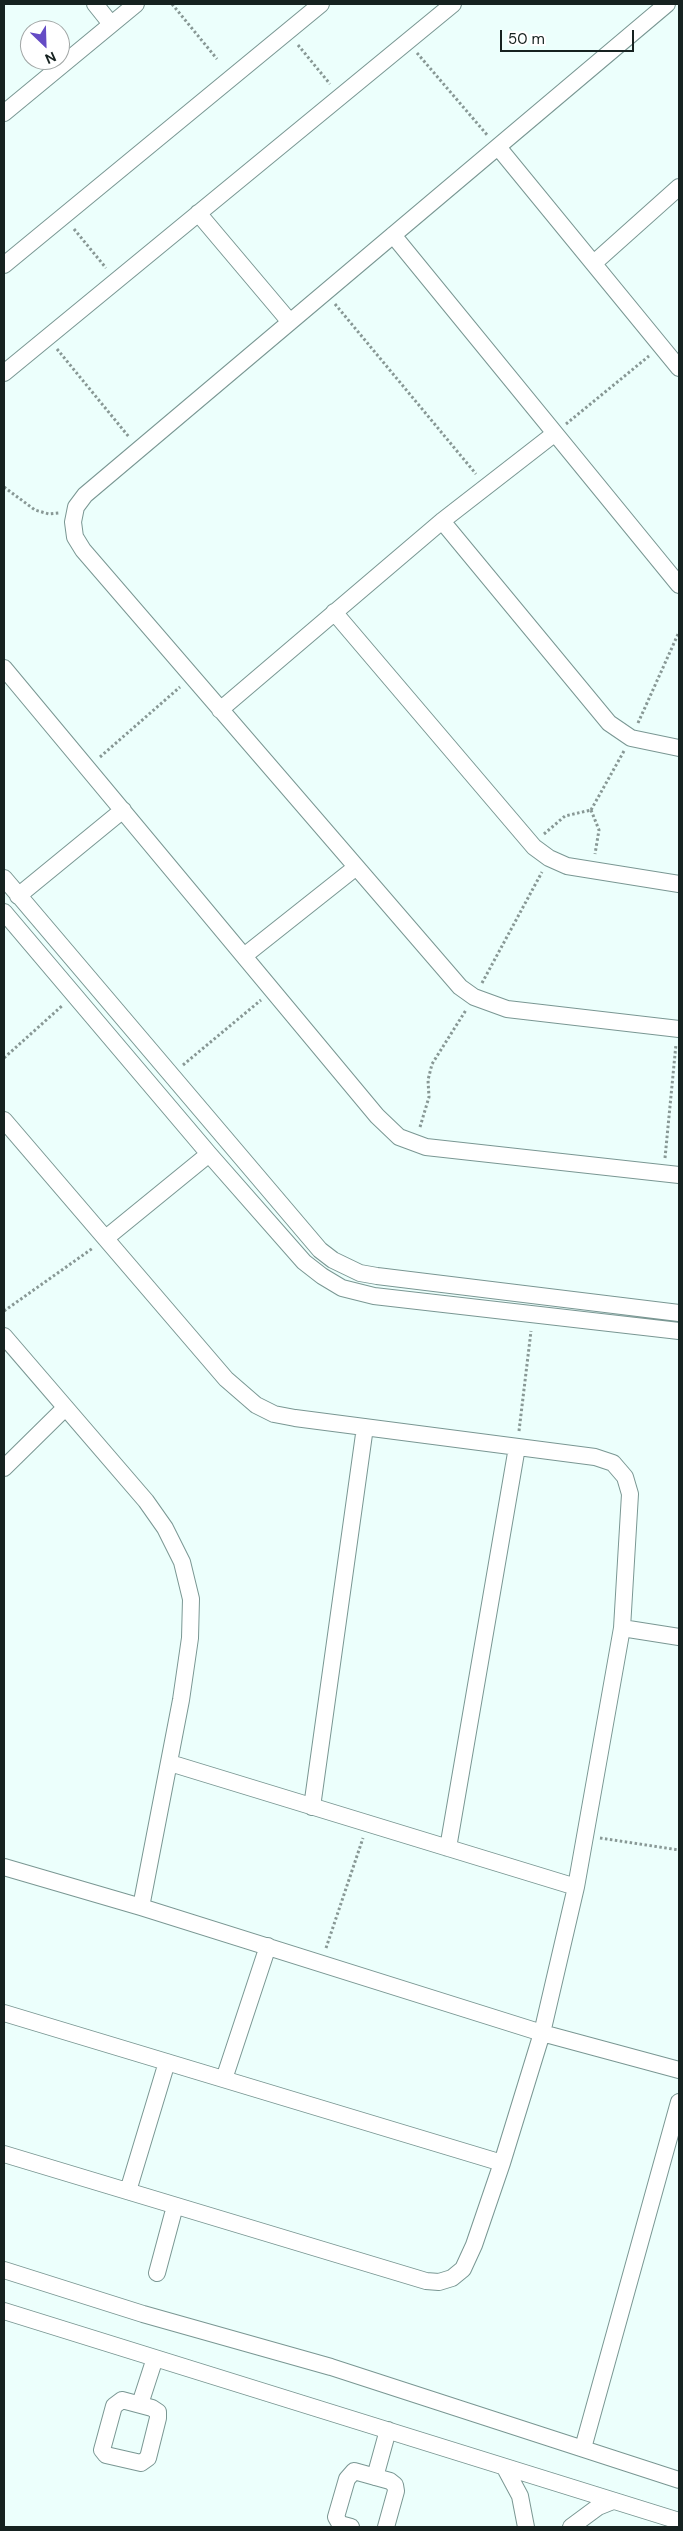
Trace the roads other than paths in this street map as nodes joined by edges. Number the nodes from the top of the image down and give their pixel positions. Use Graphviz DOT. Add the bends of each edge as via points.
graph roads {
  1 [pos="94,4"];
  2 [pos="136,4"];
  3 [pos="321,4"];
  4 [pos="453,4"];
  5 [pos="667,4"];
  6 [pos="111,24"];
  7 [pos="4,113"];
  8 [pos="498,147"];
  9 [pos="679,187"];
  10 [pos="198,213"];
  11 [pos="393,235"];
  12 [pos="594,263"];
  13 [pos="4,265"];
  14 [pos="290,322"];
  15 [pos="679,368"];
  16 [pos="4,373"];
  17 [pos="554,434"];
  18 [pos="442,521"];
  19 [pos="679,585"];
  20 [pos="334,612"];
  21 [pos="4,668"];
  22 [pos="220,710"];
  23 [pos="679,748"];
  24 [pos="123,810"];
  25 [pos="355,868"];
  26 [pos="4,878"];
  27 [pos="679,884"];
  28 [pos="18,896"];
  29 [pos="4,912"];
  30 [pos="244,956"];
  31 [pos="678,1029"];
  32 [pos="136,1034"];
  33 [pos="119,1050"];
  34 [pos="4,1120"];
  35 [pos="209,1154"];
  36 [pos="671,1174"];
  37 [pos="106,1238"];
  38 [pos="679,1313"];
  39 [pos="679,1331"];
  40 [pos="4,1336"];
  41 [pos="65,1408"];
  42 [pos="365,1427"];
  43 [pos="517,1447"];
  44 [pos="4,1468"];
  45 [pos="622,1628"];
  46 [pos="679,1637"];
  47 [pos="170,1763"];
  48 [pos="312,1807"];
  49 [pos="448,1848"];
  50 [pos="4,1867"];
  51 [pos="576,1888"];
  52 [pos="141,1907"];
  53 [pos="268,1946"];
  54 [pos="4,2013"];
  55 [pos="542,2033"];
  56 [pos="167,2062"];
  57 [pos="679,2070"];
  58 [pos="224,2079"];
  59 [pos="679,2102"];
  60 [pos="4,2154"];
  61 [pos="502,2162"];
  62 [pos="128,2192"];
  63 [pos="175,2206"];
  64 [pos="4,2270"];
  65 [pos="157,2273"];
  66 [pos="4,2311"];
  67 [pos="155,2358"];
  68 [pos="140,2404"];
  69 [pos="388,2430"];
  70 [pos="583,2448"];
  71 [pos="505,2468"];
  72 [pos="375,2477"];
  73 [pos="679,2480"];
  74 [pos="613,2501"];
  75 [pos="679,2521"];
  76 [pos="351,2527"];
  77 [pos="386,2527"];
  78 [pos="526,2527"];
  79 [pos="571,2527"];
  1 -- 6 [label="street"];
  2 -- 6 [label="street"];
  3 -- 13 [label="street"];
  4 -- 10 [label="street"];
  5 -- 8 [label="street"];
  6 -- 7 [label="street"];
  8 -- 11 [label="street"];
  8 -- 12 [label="street"];
  9 -- 12 [label="street"];
  10 -- 14 [label="street"];
  10 -- 16 [label="street"];
  11 -- 14 [label="street"];
  11 -- 17 [label="street"];
  12 -- 15 [label="street"];
  14 -- 22 [label="street" via="85,495 76,507 73,522 75,537 83,550"];
  17 -- 18 [label="street"];
  17 -- 19 [label="street"];
  18 -- 20 [label="street"];
  18 -- 23 [label="street" via="610,723 631,738"];
  20 -- 22 [label="street"];
  20 -- 27 [label="street" via="534,848 567,866"];
  21 -- 24 [label="street"];
  22 -- 25 [label="street"];
  24 -- 28 [label="street"];
  24 -- 30 [label="street"];
  25 -- 30 [label="street"];
  25 -- 31 [label="street" via="448,975 474,998 507,1009"];
  26 -- 28 [label="street"];
  28 -- 32 [label="street"];
  29 -- 33 [label="street"];
  30 -- 36 [label="street" via="386,1127 398,1137 413,1144 440,1149"];
  32 -- 33 [label="street"];
  32 -- 38 [label="street" via="320,1250 345,1267 377,1276"];
  33 -- 35 [label="street"];
  34 -- 37 [label="street"];
  35 -- 37 [label="street"];
  35 -- 39 [label="street" via="304,1262 342,1288 374,1296"];
  37 -- 42 [label="street" via="226,1379 256,1405 274,1414"];
  40 -- 41 [label="street"];
  41 -- 44 [label="street"];
  41 -- 47 [label="street" via="146,1500 182,1562 191,1600 190,1638"];
  42 -- 43 [label="street"];
  42 -- 48 [label="street"];
  43 -- 45 [label="street" via="595,1457 612,1463 625,1476 630,1494"];
  43 -- 49 [label="street"];
  45 -- 46 [label="street"];
  45 -- 51 [label="street"];
  47 -- 48 [label="street"];
  47 -- 52 [label="street"];
  48 -- 49 [label="street"];
  49 -- 51 [label="street"];
  50 -- 52 [label="street"];
  51 -- 55 [label="street"];
  52 -- 53 [label="street"];
  53 -- 55 [label="street"];
  53 -- 58 [label="street"];
  54 -- 56 [label="street"];
  55 -- 57 [label="street"];
  55 -- 61 [label="street"];
  56 -- 58 [label="street"];
  56 -- 62 [label="street"];
  58 -- 61 [label="street"];
  59 -- 70 [label="street"];
  60 -- 62 [label="street"];
  61 -- 63 [label="street" via="463,2269 452,2278 439,2282 426,2281"];
  62 -- 63 [label="street"];
  63 -- 65 [label="street"];
  64 -- 70 [label="street" via="143,2314 331,2366"];
  66 -- 67 [label="street"];
  67 -- 68 [label="street"];
  67 -- 69 [label="street"];
  69 -- 71 [label="street"];
  69 -- 72 [label="street"];
  70 -- 73 [label="street"];
  71 -- 74 [label="street"];
  71 -- 78 [label="street" via="520,2496"];
  72 -- 76 [label="street" via="354,2471 348,2475 336,2517 338,2522"];
  72 -- 77 [label="street" via="393,2482 396,2488"];
  74 -- 75 [label="street"];
  74 -- 79 [label="street" via="598,2507"];
}
